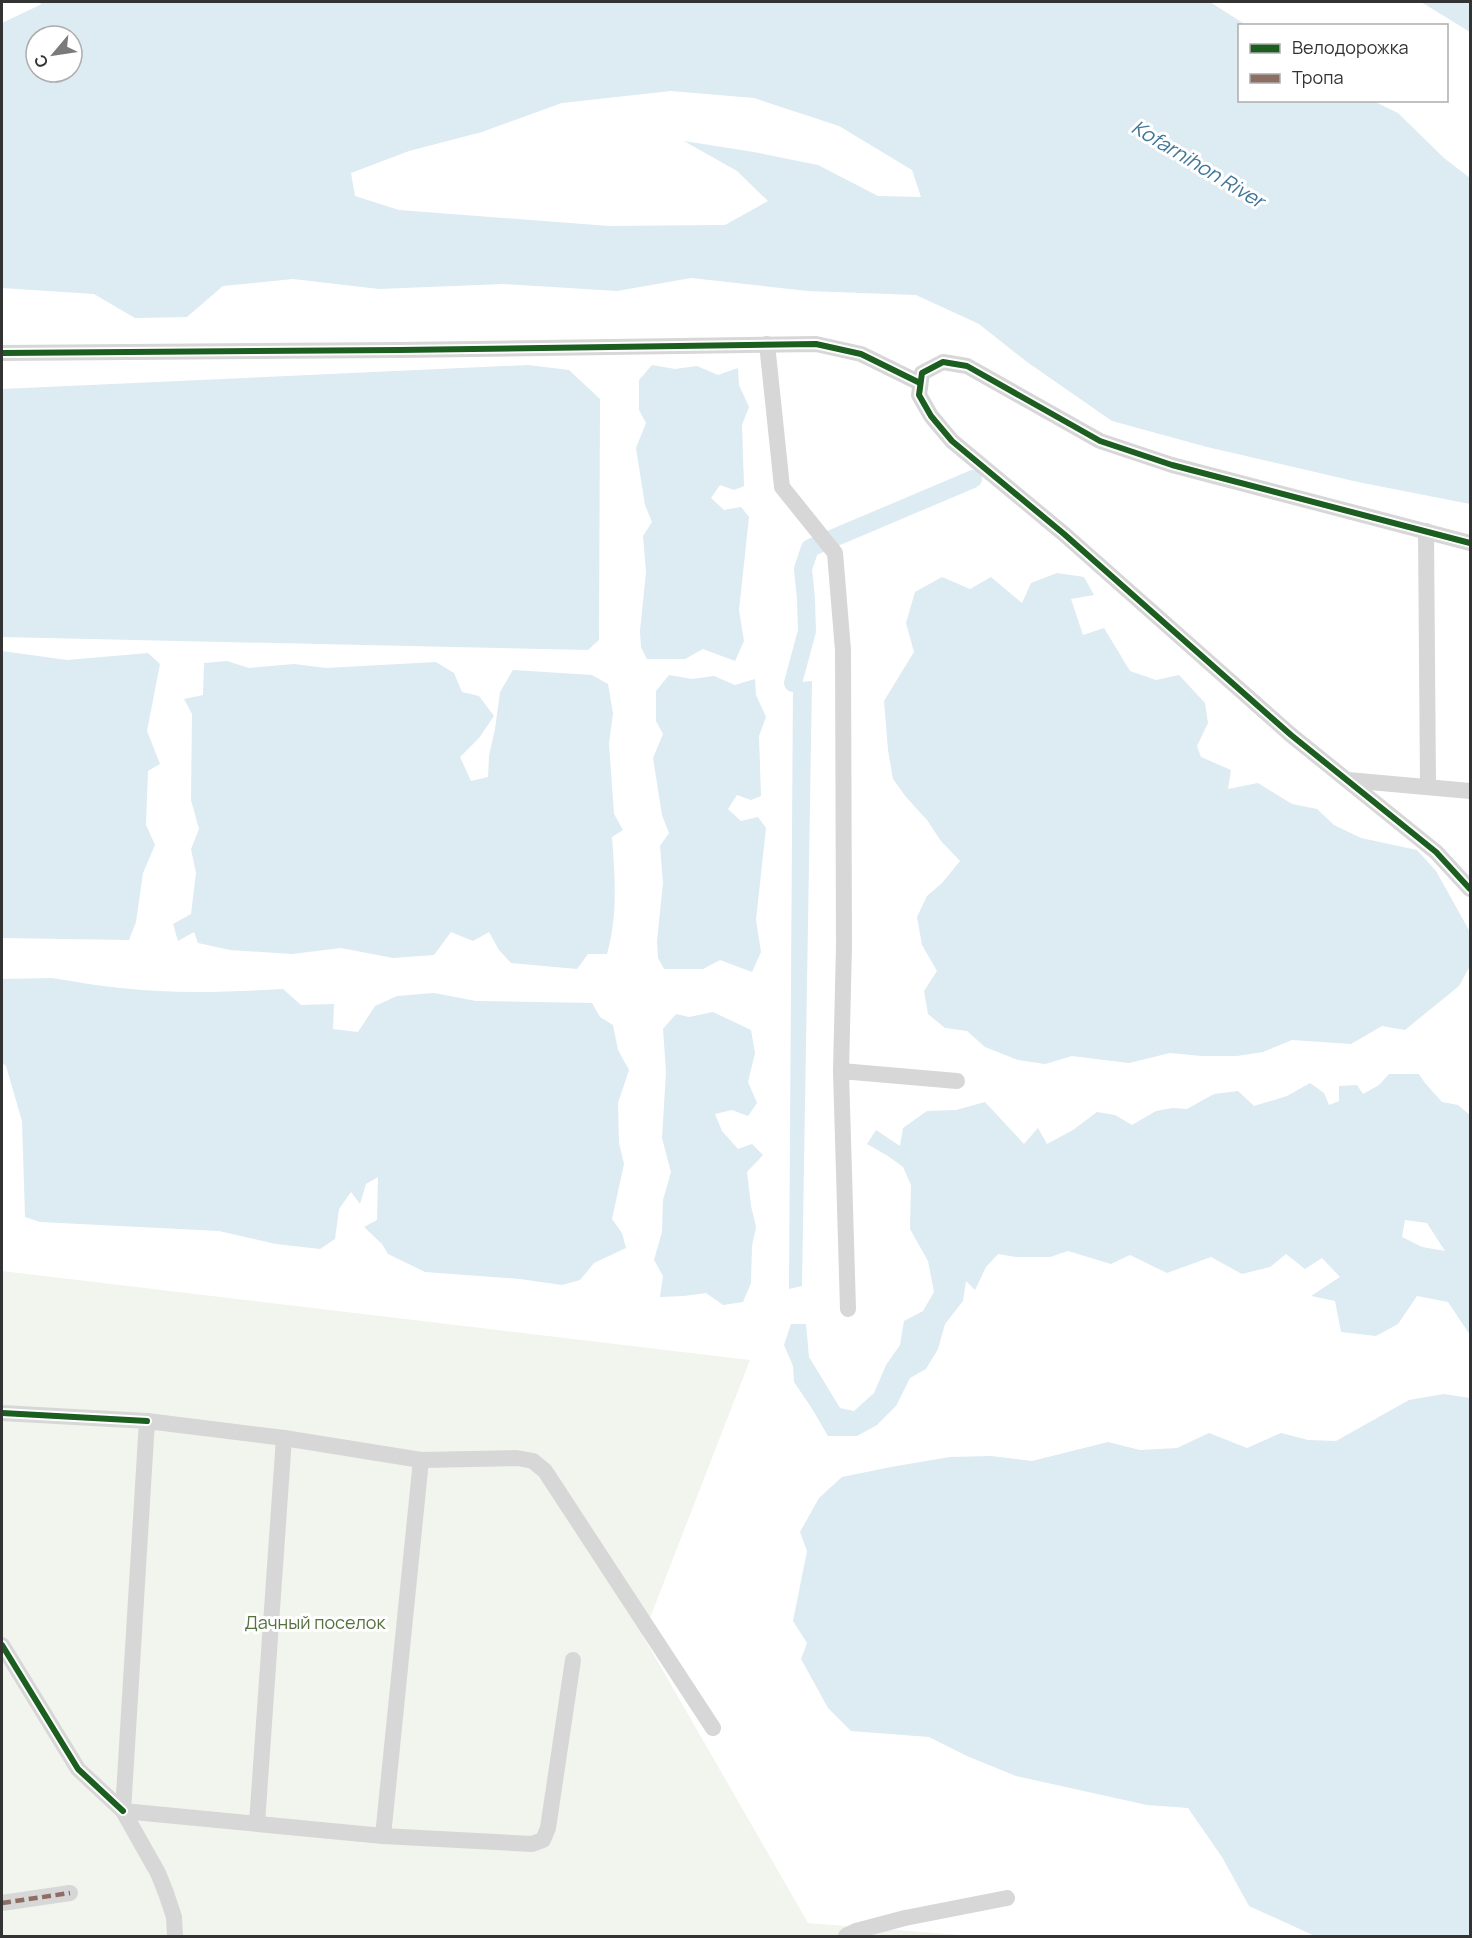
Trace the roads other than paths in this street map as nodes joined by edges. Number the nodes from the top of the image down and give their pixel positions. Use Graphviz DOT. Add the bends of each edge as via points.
graph roads {
  1 [pos="767,344"];
  2 [pos="2,353"];
  3 [pos="920,383"];
  4 [pos="1426,531"];
  5 [pos="1470,543"];
  6 [pos="1348,780"];
  7 [pos="1428,786"];
  8 [pos="1470,791"];
  9 [pos="1470,889"];
  10 [pos="841,1071"];
  11 [pos="957,1081"];
  12 [pos="848,1309"];
  13 [pos="2,1413"];
  14 [pos="147,1421"];
  15 [pos="284,1438"];
  16 [pos="421,1460"];
  17 [pos="2,1645"];
  18 [pos="573,1660"];
  19 [pos="713,1728"];
  20 [pos="123,1811"];
  21 [pos="258,1823"];
  22 [pos="383,1836"];
  23 [pos="70,1893"];
  24 [pos="1007,1898"];
  25 [pos="2,1903"];
  26 [pos="175,1936"];
  27 [pos="846,1936"];
  1 -- 2 [label="street"];
  1 -- 3 [label="street" via="816,344 861,354"];
  1 -- 10 [label="street" via="782,487 835,553 843,651"];
  3 -- 4 [label="street" via="922,372 943,362 967,366 1100,441 1172,465"];
  3 -- 6 [label="street" via="919,395 952,441"];
  4 -- 5 [label="street"];
  4 -- 7 [label="street"];
  6 -- 7 [label="street"];
  6 -- 9 [label="street" via="1436,852"];
  7 -- 8 [label="street"];
  10 -- 11 [label="street"];
  10 -- 12 [label="street"];
  13 -- 14 [label="street"];
  14 -- 15 [label="street"];
  14 -- 20 [label="street"];
  15 -- 16 [label="street"];
  15 -- 21 [label="street"];
  16 -- 19 [label="street" via="517,1458 533,1461 545,1471"];
  16 -- 22 [label="street"];
  17 -- 20 [label="street" via="78,1769"];
  18 -- 22 [label="street" via="543,1840 532,1844"];
  20 -- 21 [label="street"];
  20 -- 26 [label="street" via="158,1873 174,1917"];
  21 -- 22 [label="street"];
  23 -- 25 [label="street"];
  24 -- 27 [label="street" via="905,1918"];
}
